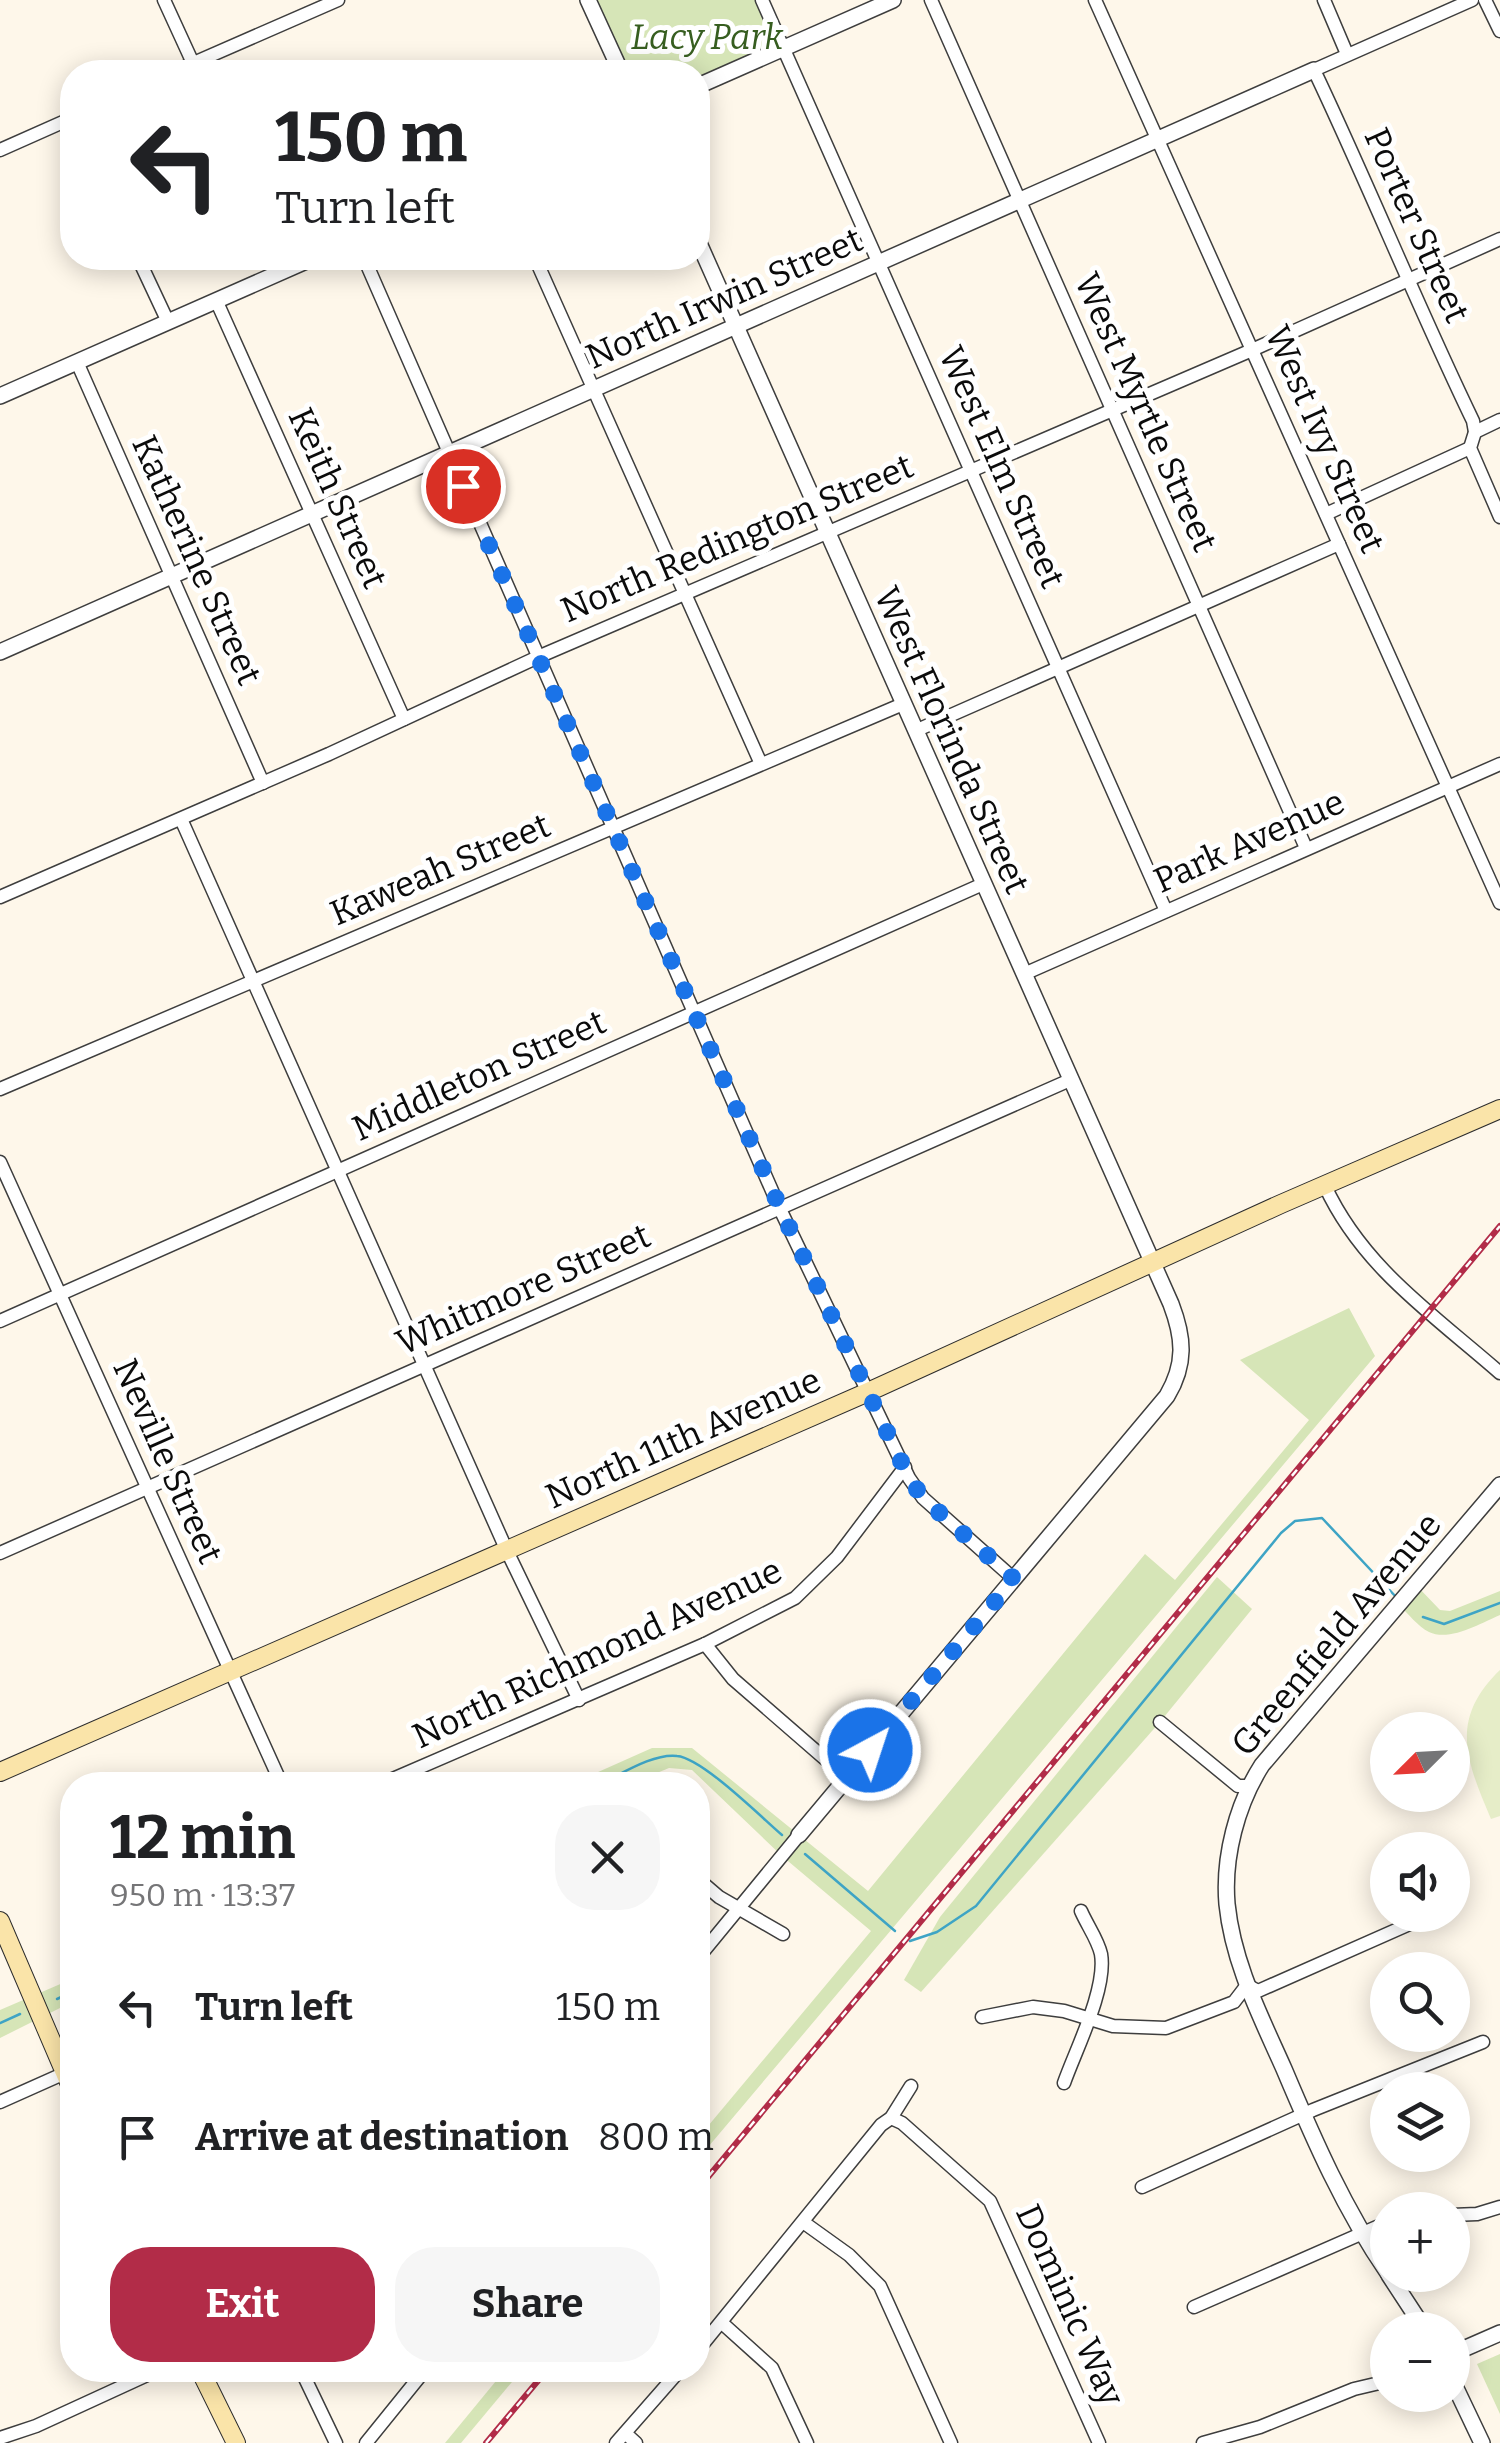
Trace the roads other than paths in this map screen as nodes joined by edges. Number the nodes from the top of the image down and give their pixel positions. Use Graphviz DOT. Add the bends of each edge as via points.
graph roads {
  1 [pos="164,0"];
  2 [pos="338,0"];
  3 [pos="588,0"];
  4 [pos="762,0"];
  5 [pos="892,0"];
  6 [pos="930,0"];
  7 [pos="1095,0"];
  8 [pos="1324,0"];
  9 [pos="1472,0"];
  10 [pos="1485,0"];
  11 [pos="1500,31"];
  12 [pos="783,48"];
  13 [pos="1347,54"];
  14 [pos="190,60"];
  15 [pos="211,60"];
  16 [pos="616,60"];
  17 [pos="1314,70"];
  18 [pos="710,81"];
  19 [pos="60,123"];
  20 [pos="1158,139"];
  21 [pos="0,150"];
  22 [pos="1019,200"];
  23 [pos="1500,239"];
  24 [pos="878,262"];
  25 [pos="710,269"];
  26 [pos="144,270"];
  27 [pos="270,270"];
  28 [pos="369,270"];
  29 [pos="540,270"];
  30 [pos="1409,281"];
  31 [pos="216,300"];
  32 [pos="168,322"];
  33 [pos="735,326"];
  34 [pos="1252,350"];
  35 [pos="76,362"];
  36 [pos="593,389"];
  37 [pos="0,396"];
  38 [pos="1112,409"];
  39 [pos="1500,420"];
  40 [pos="1475,432"];
  41 [pos="1470,448"];
  42 [pos="449,453"];
  43 [pos="970,470"];
  44 [pos="312,514"];
  45 [pos="1326,514"];
  46 [pos="1500,516"];
  47 [pos="827,532"];
  48 [pos="1340,544"];
  49 [pos="172,576"];
  50 [pos="684,593"];
  51 [pos="1199,606"];
  52 [pos="0,652"];
  53 [pos="538,656"];
  54 [pos="1058,668"];
  55 [pos="904,704"];
  56 [pos="404,720"];
  57 [pos="915,731"];
  58 [pos="761,764"];
  59 [pos="1500,764"];
  60 [pos="263,783"];
  61 [pos="1447,786"];
  62 [pos="181,819"];
  63 [pos="613,828"];
  64 [pos="1306,848"];
  65 [pos="983,884"];
  66 [pos="0,897"];
  67 [pos="1500,903"];
  68 [pos="1166,911"];
  69 [pos="1024,974"];
  70 [pos="253,981"];
  71 [pos="694,1012"];
  72 [pos="1070,1080"];
  73 [pos="0,1089"];
  74 [pos="1500,1108"];
  75 [pos="0,1162"];
  76 [pos="338,1171"];
  77 [pos="1325,1186"];
  78 [pos="780,1208"];
  79 [pos="1152,1263"];
  80 [pos="60,1294"];
  81 [pos="0,1321"];
  82 [pos="424,1366"];
  83 [pos="1500,1372"];
  84 [pos="868,1392"];
  85 [pos="904,1468"];
  86 [pos="1500,1485"];
  87 [pos="148,1488"];
  88 [pos="1,1549"];
  89 [pos="507,1551"];
  90 [pos="1014,1579"];
  91 [pos="706,1644"];
  92 [pos="230,1671"];
  93 [pos="578,1700"];
  94 [pos="1160,1722"];
  95 [pos="0,1772"];
  96 [pos="276,1772"];
  97 [pos="409,1772"];
  98 [pos="846,1778"];
  99 [pos="1249,1786"];
  100 [pos="799,1835"];
  101 [pos="710,1888"];
  102 [pos="738,1908"];
  103 [pos="1081,1911"];
  104 [pos="0,1921"];
  105 [pos="1392,1932"];
  106 [pos="783,1934"];
  107 [pos="710,1943"];
  108 [pos="1247,1985"];
  109 [pos="982,2017"];
  110 [pos="1090,2020"];
  111 [pos="1483,2042"];
  112 [pos="60,2060"];
  113 [pos="1064,2082"];
  114 [pos="60,2084"];
  115 [pos="911,2086"];
  116 [pos="0,2102"];
  117 [pos="1303,2114"];
  118 [pos="891,2118"];
  119 [pos="1142,2187"];
  120 [pos="1500,2207"];
  121 [pos="1470,2214"];
  122 [pos="803,2222"];
  123 [pos="1370,2228"];
  124 [pos="1360,2232"];
  125 [pos="1370,2247"];
  126 [pos="1194,2307"];
  127 [pos="722,2323"];
  128 [pos="1500,2334"];
  129 [pos="710,2336"];
  130 [pos="1470,2346"];
  131 [pos="132,2382"];
  132 [pos="206,2382"];
  133 [pos="308,2382"];
  134 [pos="415,2382"];
  135 [pos="669,2382"];
  136 [pos="1370,2385"];
  137 [pos="1467,2412"];
  138 [pos="0,2438"];
  139 [pos="620,2438"];
  140 [pos="236,2443"];
  141 [pos="336,2443"];
  142 [pos="366,2443"];
  143 [pos="636,2443"];
  144 [pos="807,2443"];
  145 [pos="951,2443"];
  146 [pos="1099,2443"];
  147 [pos="1203,2443"];
  148 [pos="1482,2443"];
  1 -- 14 [label="street"];
  2 -- 15 [label="street"];
  3 -- 16 [label="street"];
  4 -- 12 [label="street, West Elm Street"];
  5 -- 12 [label="street"];
  6 -- 22 [label="street, West Myrtle Street"];
  7 -- 20 [label="street, West Ivy Street"];
  8 -- 13 [label="street"];
  9 -- 13 [label="street, North Irwin Street"];
  10 -- 11 [label="street"];
  12 -- 18 [label="street"];
  12 -- 24 [label="street, West Elm Street"];
  13 -- 17 [label="street, North Irwin Street"];
  17 -- 20 [label="street, North Irwin Street"];
  17 -- 30 [label="street, Porter Street"];
  19 -- 21 [label="street"];
  20 -- 22 [label="street, North Irwin Street"];
  20 -- 34 [label="street, West Ivy Street"];
  22 -- 24 [label="street, North Irwin Street"];
  22 -- 38 [label="street, West Myrtle Street"];
  23 -- 30 [label="street, North Redington Street"];
  24 -- 33 [label="street, North Irwin Street"];
  24 -- 43 [label="street, West Elm Street"];
  25 -- 33 [label="street, West Florinda Street"];
  26 -- 32 [label="street"];
  27 -- 31 [label="street"];
  28 -- 42 [label="street"];
  29 -- 36 [label="street"];
  30 -- 34 [label="street, North Redington Street"];
  30 -- 40 [label="street, Porter Street"];
  31 -- 32 [label="street"];
  31 -- 44 [label="street, Keith Street"];
  32 -- 35 [label="street"];
  33 -- 36 [label="street, North Irwin Street"];
  33 -- 47 [label="street, West Florinda Street"];
  34 -- 38 [label="street, North Redington Street"];
  34 -- 45 [label="street, West Ivy Street"];
  35 -- 37 [label="street"];
  35 -- 49 [label="street, Katherine Street"];
  36 -- 42 [label="street, North Irwin Street"];
  36 -- 50 [label="street"];
  38 -- 43 [label="street, North Redington Street"];
  38 -- 51 [label="street, West Myrtle Street"];
  39 -- 40 [label="street"];
  40 -- 41 [label="street"];
  41 -- 45 [label="street"];
  41 -- 46 [label="street"];
  42 -- 44 [label="street, North Irwin Street"];
  42 -- 53 [label="street"];
  43 -- 47 [label="street, North Redington Street"];
  43 -- 54 [label="street, West Elm Street"];
  44 -- 49 [label="street, North Irwin Street"];
  44 -- 56 [label="street, Keith Street"];
  45 -- 48 [label="street, West Ivy Street"];
  47 -- 50 [label="street, North Redington Street"];
  47 -- 55 [label="street, West Florinda Street"];
  48 -- 51 [label="street"];
  48 -- 61 [label="street, West Ivy Street"];
  49 -- 52 [label="street, North Irwin Street"];
  49 -- 60 [label="street, Katherine Street"];
  50 -- 53 [label="street, North Redington Street"];
  50 -- 58 [label="street"];
  51 -- 54 [label="street"];
  51 -- 64 [label="street, West Myrtle Street"];
  53 -- 56 [label="street, North Redington Street"];
  53 -- 63 [label="street"];
  54 -- 57 [label="street"];
  54 -- 68 [label="street, West Elm Street"];
  55 -- 57 [label="street, West Florinda Street"];
  55 -- 58 [label="street, Kaweah Street"];
  56 -- 60 [label="street, North Redington Street"];
  57 -- 65 [label="street, West Florinda Street"];
  58 -- 63 [label="street, Kaweah Street"];
  59 -- 61 [label="street, Park Avenue"];
  60 -- 62 [label="street, North Redington Street"];
  61 -- 64 [label="street, Park Avenue"];
  61 -- 67 [label="street, West Ivy Street"];
  62 -- 66 [label="street, North Redington Street"];
  62 -- 70 [label="street"];
  63 -- 70 [label="street, Kaweah Street"];
  63 -- 71 [label="street"];
  64 -- 68 [label="street, Park Avenue"];
  65 -- 69 [label="street, West Florinda Street"];
  65 -- 71 [label="street, Middleton Street"];
  68 -- 69 [label="street, Park Avenue"];
  69 -- 72 [label="street, West Florinda Street"];
  70 -- 73 [label="street, Kaweah Street"];
  70 -- 76 [label="street"];
  71 -- 76 [label="street, Middleton Street"];
  71 -- 78 [label="street"];
  72 -- 78 [label="street, Whitmore Street"];
  72 -- 79 [label="street, West Florinda Street"];
  74 -- 77 [label="main road, North 11th Avenue"];
  75 -- 80 [label="street, Neville Street"];
  76 -- 80 [label="street, Middleton Street"];
  76 -- 82 [label="street"];
  77 -- 79 [label="main road, North 11th Avenue"];
  77 -- 83 [label="street" via="1372,1260"];
  78 -- 82 [label="street, Whitmore Street"];
  78 -- 84 [label="street"];
  79 -- 84 [label="main road, North 11th Avenue"];
  79 -- 90 [label="street, West Florinda Street" via="1183,1341 1174,1382"];
  80 -- 81 [label="street, Middleton Street"];
  80 -- 87 [label="street, Neville Street"];
  82 -- 87 [label="street, Whitmore Street"];
  82 -- 89 [label="street"];
  84 -- 85 [label="street"];
  84 -- 89 [label="main road, North 11th Avenue"];
  85 -- 90 [label="street" via="920,1496"];
  85 -- 91 [label="street, North Richmond Avenue" via="808,1588"];
  86 -- 99 [label="street, Greenfield Avenue"];
  87 -- 88 [label="street, Whitmore Street"];
  87 -- 92 [label="street, Neville Street"];
  89 -- 92 [label="main road, North 11th Avenue"];
  89 -- 93 [label="street"];
  90 -- 98 [label="street, West Florinda Street"];
  91 -- 93 [label="street, North Richmond Avenue"];
  91 -- 98 [label="street" via="732,1679"];
  92 -- 95 [label="main road, North 11th Avenue"];
  92 -- 96 [label="street, Neville Street"];
  93 -- 97 [label="street, North Richmond Avenue"];
  94 -- 99 [label="street" via="1238,1786"];
  98 -- 100 [label="street, West Florinda Street"];
  99 -- 108 [label="street, Greenfield Avenue" via="1233,1836 1227,1890 1232,1941"];
  100 -- 102 [label="street"];
  101 -- 102 [label="street"];
  102 -- 106 [label="street"];
  102 -- 107 [label="street"];
  103 -- 110 [label="street" via="1101,1955"];
  104 -- 112 [label="main road"];
  105 -- 108 [label="street" via="1258,1991"];
  108 -- 110 [label="street" via="1234,2002 1166,2028"];
  108 -- 117 [label="street, Greenfield Avenue"];
  109 -- 110 [label="street" via="1033,2007"];
  110 -- 113 [label="street"];
  111 -- 117 [label="street"];
  114 -- 116 [label="street"];
  115 -- 118 [label="street"];
  117 -- 119 [label="street"];
  117 -- 124 [label="street, Greenfield Avenue"];
  118 -- 122 [label="street"];
  118 -- 146 [label="street, Dominic Way" via="990,2201"];
  120 -- 121 [label="street"];
  122 -- 127 [label="street"];
  122 -- 145 [label="street" via="880,2286"];
  123 -- 124 [label="street"];
  124 -- 125 [label="street, Greenfield Avenue"];
  124 -- 126 [label="street"];
  127 -- 129 [label="street"];
  127 -- 144 [label="street" via="772,2368"];
  128 -- 130 [label="street"];
  131 -- 138 [label="street"];
  132 -- 140 [label="main road"];
  133 -- 141 [label="street"];
  134 -- 142 [label="street"];
  135 -- 139 [label="street"];
  136 -- 147 [label="street"];
  137 -- 148 [label="street"];
  139 -- 143 [label="street"];
}
